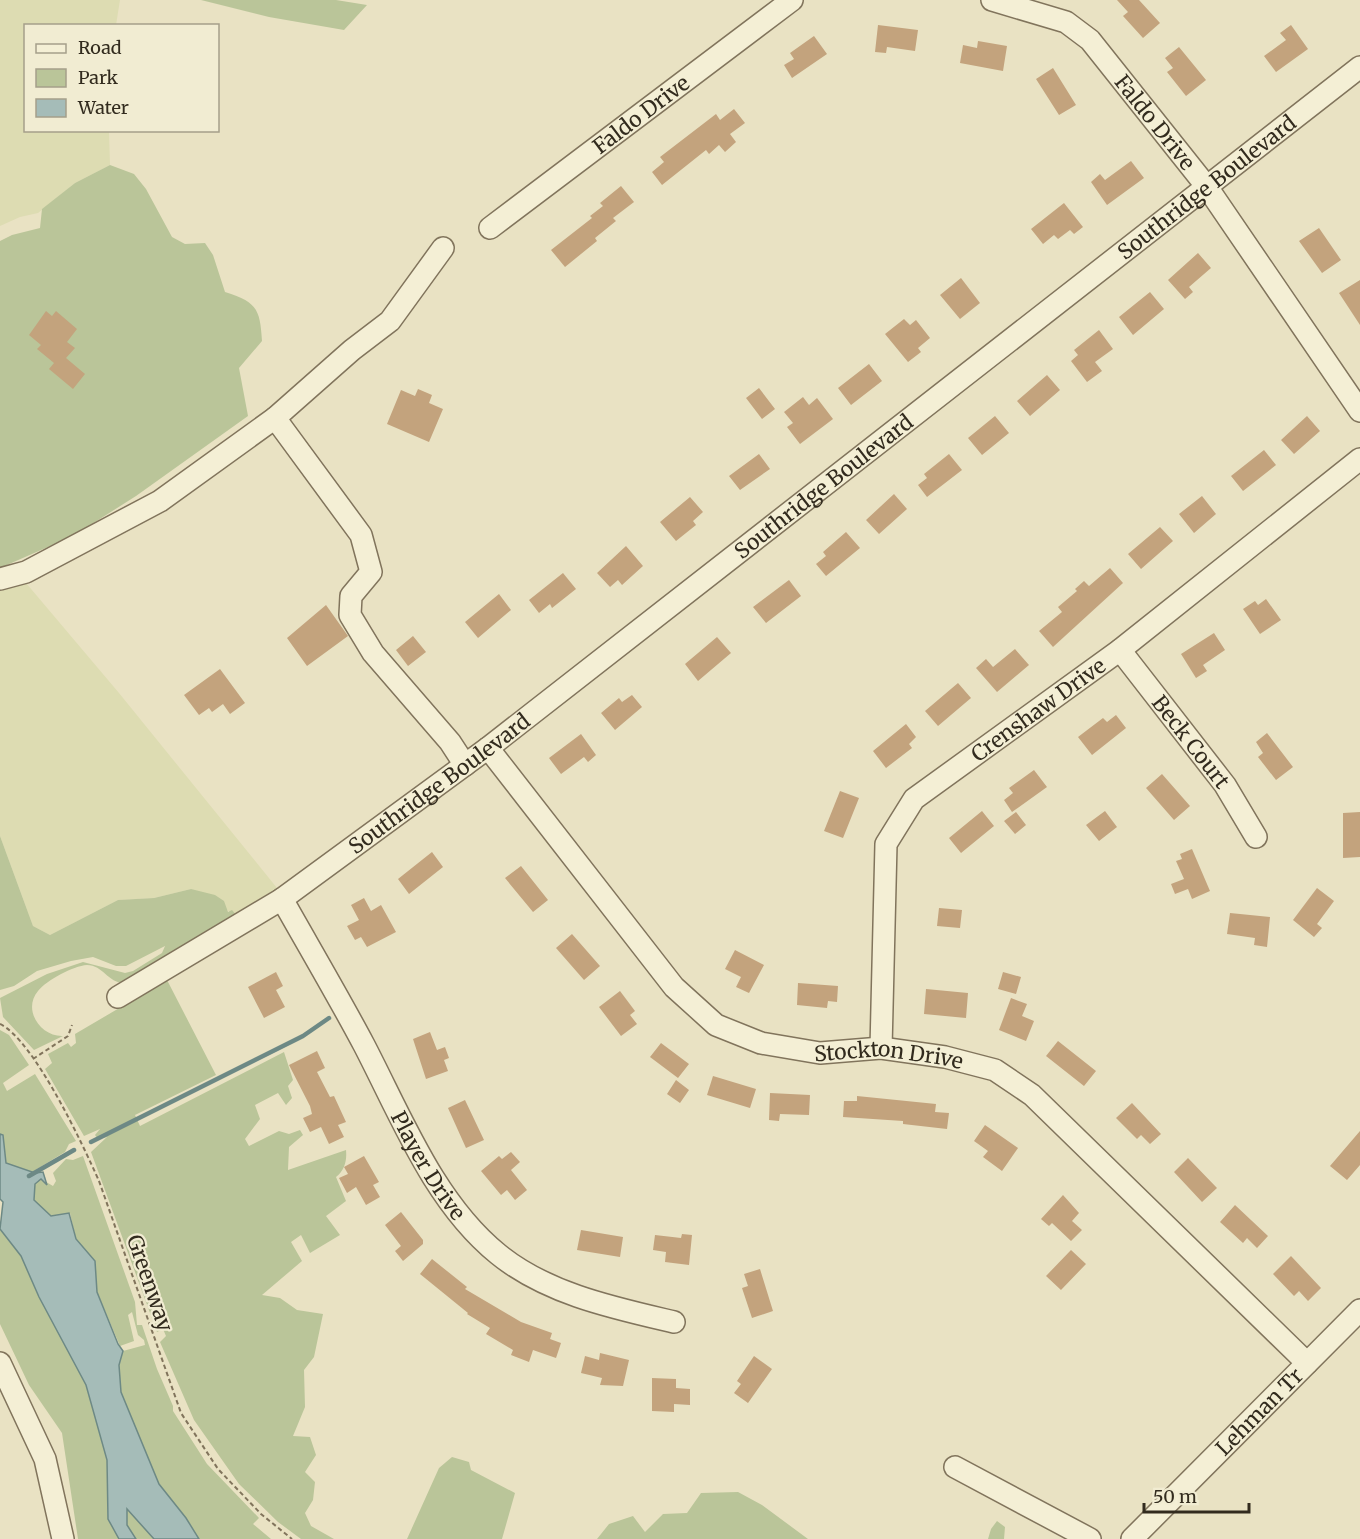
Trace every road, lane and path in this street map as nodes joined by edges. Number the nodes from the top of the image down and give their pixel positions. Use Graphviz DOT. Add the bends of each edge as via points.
graph roads {
  1 [pos="792,0"];
  2 [pos="992,0"];
  3 [pos="1360,67"];
  4 [pos="1207,187"];
  5 [pos="490,228"];
  6 [pos="442,248"];
  7 [pos="1360,411"];
  8 [pos="275,418"];
  9 [pos="1360,459"];
  10 [pos="0,579"];
  11 [pos="1120,650"];
  12 [pos="488,748"];
  13 [pos="465,765"];
  14 [pos="1256,837"];
  15 [pos="282,899"];
  16 [pos="118,997"];
  17 [pos="0,1024"];
  18 [pos="72,1025"];
  19 [pos="881,1048"];
  20 [pos="33,1059"];
  21 [pos="1360,1310"];
  22 [pos="674,1322"];
  23 [pos="0,1363"];
  24 [pos="1308,1363"];
  25 [pos="955,1467"];
  26 [pos="63,1539"];
  27 [pos="292,1539"];
  28 [pos="1090,1539"];
  29 [pos="1132,1539"];
  1 -- 5 [label="street, Faldo Drive"];
  2 -- 4 [label="street, Faldo Drive" via="1066,22 1090,40"];
  3 -- 4 [label="street, Southridge Boulevard"];
  4 -- 7 [label="street, Faldo Drive"];
  4 -- 12 [label="street, Southridge Boulevard"];
  6 -- 8 [label="street" via="390,321"];
  8 -- 10 [label="street" via="160,501 26,572"];
  8 -- 13 [label="street" via="361,535 371,572 351,596 350,615 373,653 450,742"];
  9 -- 11 [label="street, Crenshaw Drive"];
  11 -- 14 [label="street, Beck Court" via="1225,785"];
  11 -- 19 [label="street, Crenshaw Drive" via="914,799 886,844"];
  12 -- 13 [label="street, Southridge Boulevard"];
  12 -- 19 [label="street, Stockton Drive" via="674,987 716,1025 761,1043 820,1053"];
  13 -- 15 [label="street, Southridge Boulevard"];
  15 -- 16 [label="street, Southridge Boulevard"];
  15 -- 22 [label="street, Player Drive" via="426,1165 461,1218 498,1255 547,1284 621,1310"];
  17 -- 20 [label="path, Greenway" via="19,1039"];
  18 -- 20 [label="path" via="68,1036"];
  19 -- 24 [label="street, Stockton Drive" via="945,1057 995,1070 1032,1095"];
  20 -- 27 [label="path, Greenway" via="99,1181 181,1413 218,1469 261,1514"];
  21 -- 24 [label="street, Lehman Tr"];
  23 -- 26 [label="street" via="45,1459"];
  24 -- 29 [label="street, Lehman Tr"];
  25 -- 28 [label="street"];
}
